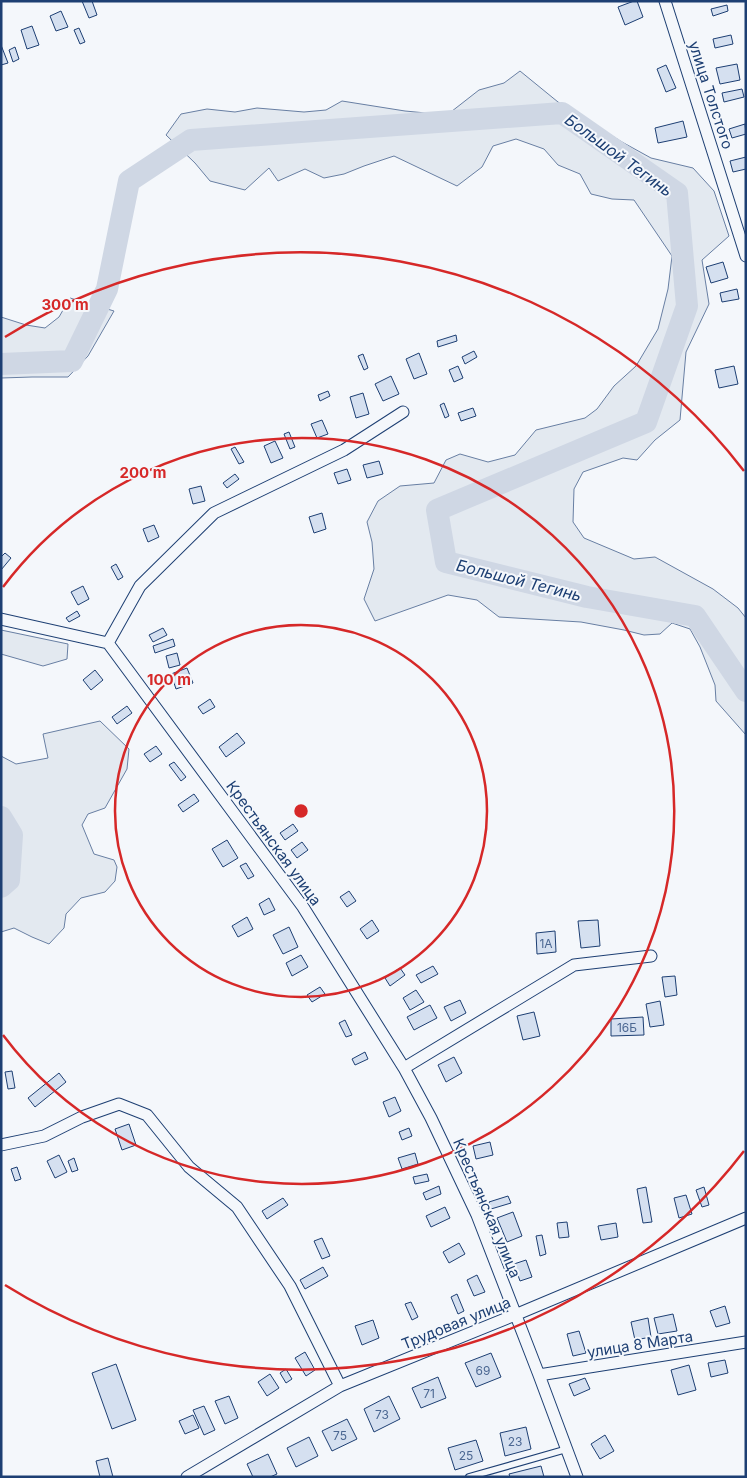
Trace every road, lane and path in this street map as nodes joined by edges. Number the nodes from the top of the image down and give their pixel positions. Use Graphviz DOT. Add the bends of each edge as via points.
graph roads {
  1 [pos="665,1"];
  2 [pos="746,256"];
  3 [pos="403,412"];
  4 [pos="1,619"];
  5 [pos="108,643"];
  6 [pos="651,956"];
  7 [pos="404,1068"];
  8 [pos="1,1145"];
  9 [pos="746,1218"];
  10 [pos="515,1315"];
  11 [pos="746,1342"];
  12 [pos="539,1375"];
  13 [pos="340,1386"];
  14 [pos="566,1449"];
  15 [pos="188,1477"];
  16 [pos="469,1477"];
  17 [pos="576,1477"];
  1 -- 2 [label="street, улица Толстого"];
  3 -- 5 [label="street" via="344,450 214,513 140,586"];
  4 -- 5 [label="street"];
  5 -- 7 [label="street, Крестьянская улица" via="303,907"];
  6 -- 7 [label="street" via="574,965"];
  7 -- 10 [label="street, Крестьянская улица" via="477,1215"];
  8 -- 13 [label="street" via="44,1136 82,1117 119,1104 147,1115 189,1168 237,1207 290,1286"];
  9 -- 10 [label="street, Трудовая улица"];
  10 -- 12 [label="street, Крестьянская улица"];
  10 -- 13 [label="street, Трудовая улица"];
  11 -- 12 [label="street, улица 8 Марта"];
  12 -- 14 [label="street, Крестьянская улица"];
  13 -- 15 [label="street, Трудовая улица"];
  14 -- 16 [label="lane"];
  14 -- 17 [label="street, Крестьянская улица"];
}
